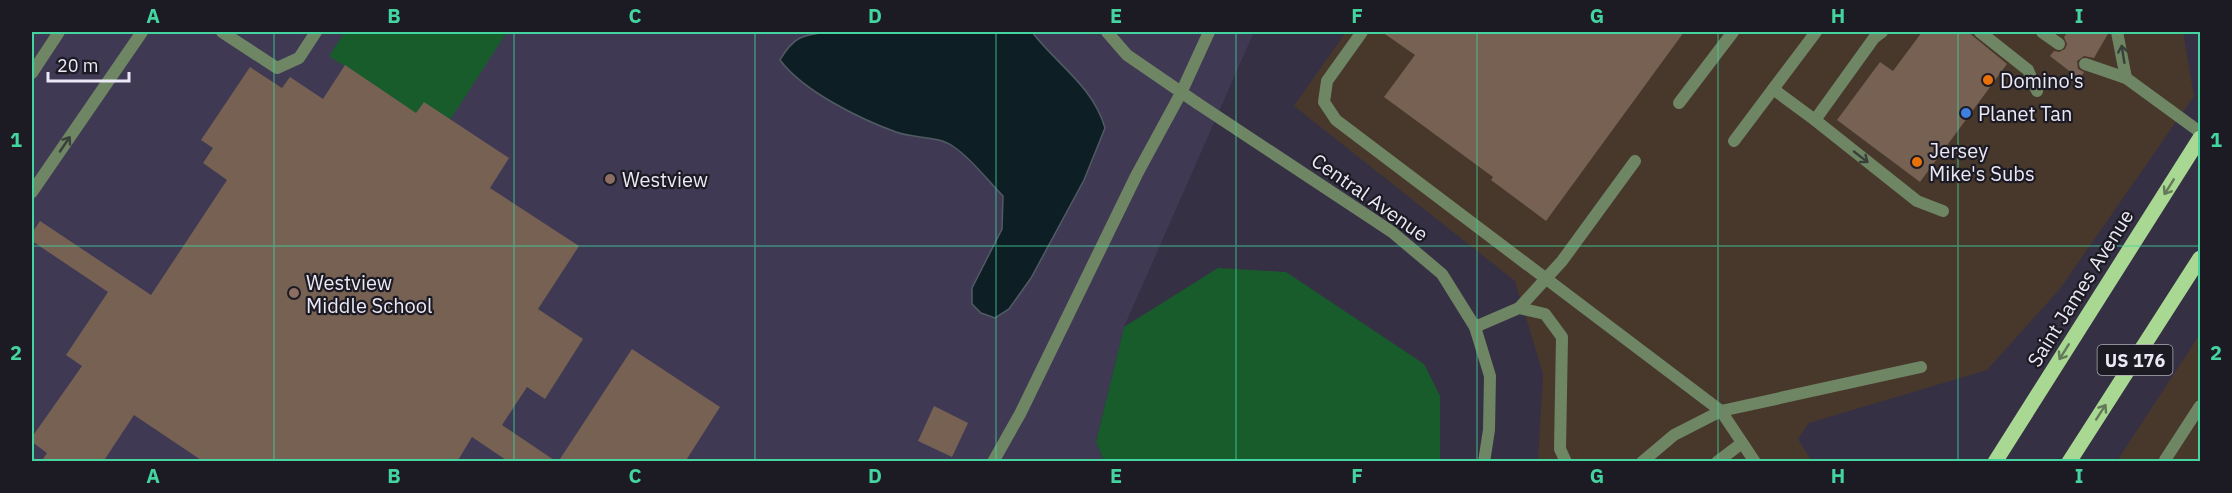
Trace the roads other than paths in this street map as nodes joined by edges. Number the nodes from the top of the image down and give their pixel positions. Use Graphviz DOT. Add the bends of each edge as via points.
graph roads {
  1 [pos="58,32"];
  2 [pos="125,32"];
  3 [pos="222,32"];
  4 [pos="316,32"];
  5 [pos="1107,32"];
  6 [pos="1209,32"];
  7 [pos="1362,32"];
  8 [pos="1733,32"];
  9 [pos="1816,32"];
  10 [pos="1882,32"];
  11 [pos="1980,32"];
  12 [pos="2042,32"];
  13 [pos="2116,32"];
  14 [pos="139,35"];
  15 [pos="2059,44"];
  16 [pos="2085,64"];
  17 [pos="32,73"];
  18 [pos="2126,78"];
  19 [pos="1773,89"];
  20 [pos="2037,91"];
  21 [pos="1181,93"];
  22 [pos="1679,103"];
  23 [pos="1815,120"];
  24 [pos="2200,132"];
  25 [pos="2200,138"];
  26 [pos="1734,141"];
  27 [pos="1635,162"];
  28 [pos="32,192"];
  29 [pos="1942,211"];
  30 [pos="2200,258"];
  31 [pos="1547,278"];
  32 [pos="1518,308"];
  33 [pos="1475,327"];
  34 [pos="1921,366"];
  35 [pos="2200,406"];
  36 [pos="1721,411"];
  37 [pos="1742,443"];
  38 [pos="2165,460"];
  39 [pos="993,462"];
  40 [pos="1484,462"];
  41 [pos="1566,462"];
  42 [pos="1642,462"];
  43 [pos="1717,462"];
  44 [pos="1755,462"];
  45 [pos="1995,462"];
  46 [pos="2069,462"];
  1 -- 17 [label="street"];
  2 -- 14 [label="street"];
  3 -- 4 [label="street" via="277,68 299,58"];
  5 -- 21 [label="street, Central Avenue" via="1127,55"];
  6 -- 21 [label="street"];
  7 -- 31 [label="street" via="1327,81 1324,102 1336,120"];
  8 -- 22 [label="street"];
  9 -- 19 [label="street"];
  10 -- 23 [label="street"];
  11 -- 20 [label="street" via="2028,70"];
  12 -- 15 [label="street"];
  18 -- 13 [label="street, one-way"];
  28 -- 14 [label="street, one-way"];
  16 -- 18 [label="street"];
  18 -- 24 [label="street"];
  19 -- 23 [label="street"];
  19 -- 26 [label="street"];
  21 -- 33 [label="street, Central Avenue" via="1392,232 1442,274"];
  21 -- 39 [label="street"];
  23 -- 29 [label="street, one-way" via="1917,201"];
  25 -- 45 [label="main road, Saint James Avenue, one-way"];
  27 -- 31 [label="street"];
  46 -- 30 [label="main road, US 176, one-way"];
  31 -- 32 [label="street"];
  31 -- 36 [label="street"];
  32 -- 33 [label="street"];
  32 -- 41 [label="street" via="1545,314 1562,337 1560,448"];
  33 -- 40 [label="street, Central Avenue" via="1490,376"];
  34 -- 36 [label="street"];
  35 -- 38 [label="street"];
  36 -- 37 [label="street"];
  36 -- 42 [label="street" via="1674,435"];
  37 -- 43 [label="street"];
  37 -- 44 [label="street"];
}
